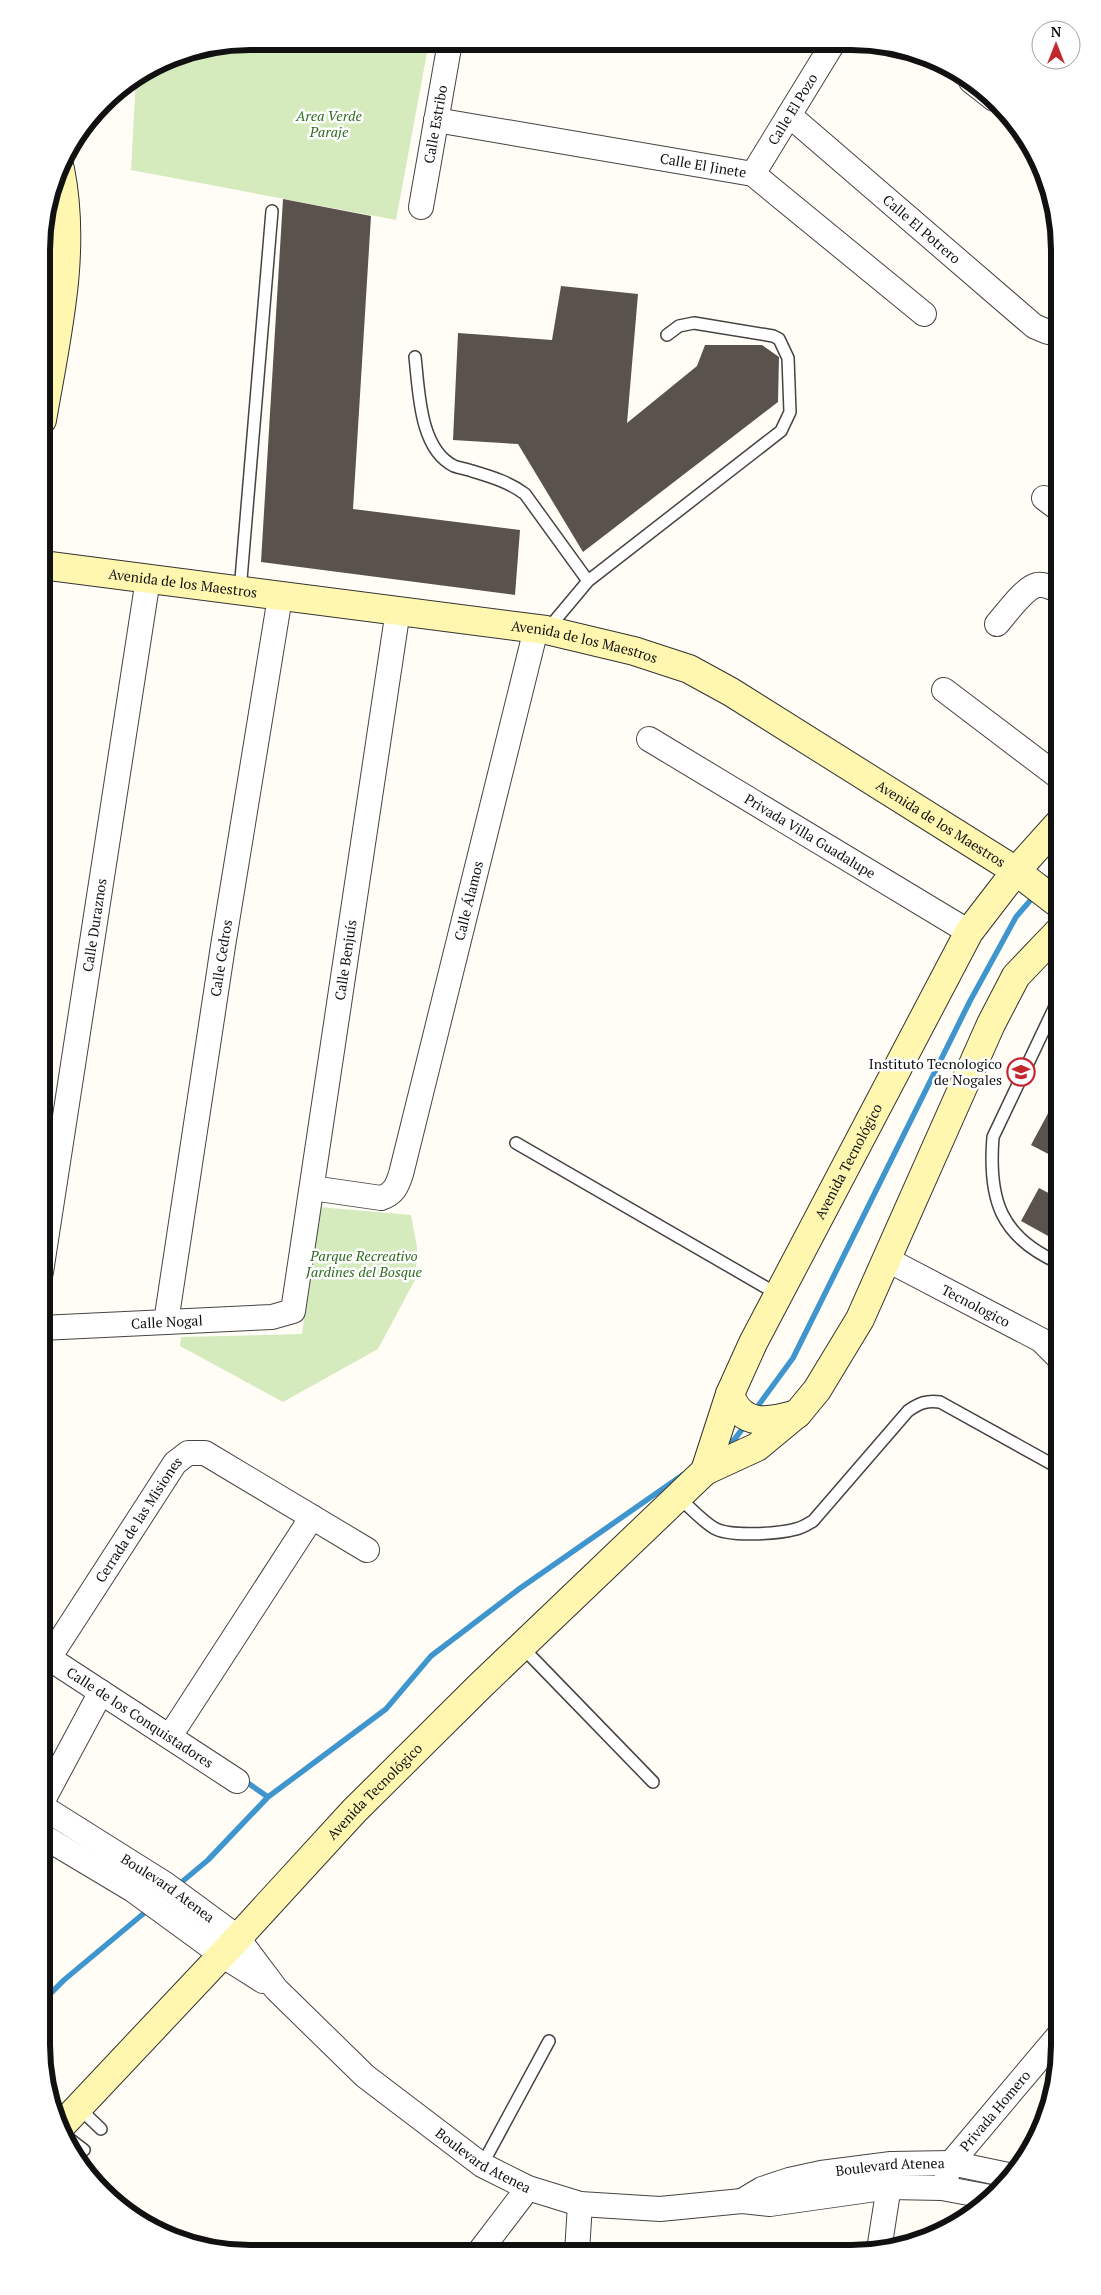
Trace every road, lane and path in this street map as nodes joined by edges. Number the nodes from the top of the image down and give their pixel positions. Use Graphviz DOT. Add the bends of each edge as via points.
graph roads {
  1 [pos="449,50"];
  2 [pos="829,50"];
  3 [pos="789,115"];
  4 [pos="436,120"];
  5 [pos="753,174"];
  6 [pos="61,185"];
  7 [pos="421,207"];
  8 [pos="272,211"];
  9 [pos="52,305"];
  10 [pos="924,314"];
  11 [pos="50,328"];
  12 [pos="1051,333"];
  13 [pos="667,335"];
  14 [pos="415,357"];
  15 [pos="50,566"];
  16 [pos="148,579"];
  17 [pos="588,581"];
  18 [pos="1051,586"];
  19 [pos="240,590"];
  20 [pos="280,597"];
  21 [pos="398,610"];
  22 [pos="997,624"];
  23 [pos="541,630"];
  24 [pos="944,690"];
  25 [pos="649,739"];
  26 [pos="1051,771"];
  27 [pos="1051,833"];
  28 [pos="1019,873"];
  29 [pos="1051,898"];
  30 [pos="969,932"];
  31 [pos="1051,939"];
  32 [pos="1051,1015"];
  33 [pos="516,1143"];
  34 [pos="312,1188"];
  35 [pos="50,1220"];
  36 [pos="1051,1258"];
  37 [pos="888,1260"];
  38 [pos="779,1295"];
  39 [pos="293,1311"];
  40 [pos="166,1322"];
  41 [pos="50,1328"];
  42 [pos="1051,1350"];
  43 [pos="730,1394"];
  44 [pos="798,1413"];
  45 [pos="1051,1464"];
  46 [pos="705,1471"];
  47 [pos="678,1497"];
  48 [pos="312,1517"];
  49 [pos="367,1550"];
  50 [pos="521,1646"];
  51 [pos="50,1649"];
  52 [pos="50,1659"];
  53 [pos="101,1692"];
  54 [pos="170,1736"];
  55 [pos="237,1781"];
  56 [pos="654,1782"];
  57 [pos="50,1788"];
  58 [pos="50,1812"];
  59 [pos="50,1838"];
  60 [pos="141,1882"];
  61 [pos="230,1946"];
  62 [pos="549,2041"];
  63 [pos="1051,2044"];
  64 [pos="69,2117"];
  65 [pos="101,2130"];
  66 [pos="77,2144"];
  67 [pos="84,2150"];
  68 [pos="951,2163"];
  69 [pos="892,2164"];
  70 [pos="482,2165"];
  71 [pos="1004,2174"];
  72 [pos="890,2187"];
  73 [pos="528,2188"];
  74 [pos="942,2188"];
  75 [pos="982,2196"];
  76 [pos="742,2201"];
  77 [pos="580,2204"];
  78 [pos="880,2242"];
  79 [pos="485,2245"];
  80 [pos="577,2245"];
  1 -- 4 [label="street, Calle Estribo"];
  2 -- 3 [label="street, Calle El Pozo"];
  3 -- 5 [label="street, Calle El Pozo"];
  3 -- 12 [label="street, Calle El Potrero" via="1034,326"];
  4 -- 5 [label="street, Calle El Jinete"];
  4 -- 7 [label="street, Calle Estribo"];
  5 -- 10 [label="street, Calle El Jinete"];
  6 -- 9 [label="main road" via="67,244"];
  8 -- 19 [label="lane"];
  9 -- 11 [label="main road"];
  13 -- 17 [label="lane" via="679,326 694,323 779,339 788,358 790,412 780,431"];
  14 -- 17 [label="lane" via="423,419 435,448 453,466 497,478 525,494"];
  15 -- 16 [label="main road, Avenida de los Maestros"];
  16 -- 19 [label="main road, Avenida de los Maestros"];
  16 -- 35 [label="street, Calle Duraznos"];
  17 -- 23 [label="lane"];
  18 -- 22 [label="street" via="1037,585 1027,590"];
  19 -- 20 [label="main road, Avenida de los Maestros"];
  20 -- 21 [label="main road, Avenida de los Maestros"];
  20 -- 40 [label="street, Calle Cedros"];
  21 -- 23 [label="main road, Avenida de los Maestros"];
  21 -- 34 [label="street, Calle Benjuís"];
  23 -- 28 [label="main road, Avenida de los Maestros" via="634,651 689,669 731,692"];
  23 -- 34 [label="street, Calle Álamos" via="401,1174 395,1188 381,1198"];
  24 -- 26 [label="street"];
  25 -- 30 [label="street, Privada Villa Guadalupe"];
  27 -- 28 [label="main road, Avenida Tecnológico"];
  28 -- 29 [label="main road, Avenida de los Maestros"];
  28 -- 30 [label="main road, Avenida Tecnológico"];
  30 -- 38 [label="main road, Avenida Tecnológico"];
  31 -- 37 [label="main road, Avenida Tecnológico" via="1016,976 994,1017"];
  32 -- 36 [label="lane" via="993,1137 992,1155 996,1200 1012,1232"];
  33 -- 38 [label="lane"];
  34 -- 39 [label="street, Calle Benjuís"];
  37 -- 42 [label="street, Tecnologico" via="1040,1340"];
  37 -- 44 [label="main road, Avenida Tecnológico" via="860,1319 817,1390"];
  38 -- 43 [label="main road, Avenida Tecnológico"];
  39 -- 40 [label="street, Calle Nogal" via="272,1316"];
  40 -- 41 [label="street, Calle Nogal"];
  43 -- 44 [label="main road" via="739,1412 750,1418 777,1420"];
  43 -- 46 [label="main road, Avenida Tecnológico"];
  44 -- 46 [label="main road, Avenida Tecnológico" via="757,1447"];
  45 -- 47 [label="lane" via="933,1401 918,1404 908,1411 813,1521 800,1528 765,1533 729,1532 715,1528"];
  46 -- 47 [label="main road, Avenida Tecnológico"];
  47 -- 50 [label="main road, Avenida Tecnológico"];
  48 -- 49 [label="street, Cerrada de las Misiones"];
  48 -- 51 [label="street, Cerrada de las Misiones" via="205,1453 196,1451 181,1456"];
  48 -- 54 [label="street"];
  50 -- 56 [label="lane"];
  50 -- 61 [label="main road, Avenida Tecnológico" via="354,1811"];
  52 -- 53 [label="street, Calle de los Conquistadores"];
  53 -- 54 [label="street, Calle de los Conquistadores"];
  53 -- 57 [label="street"];
  54 -- 55 [label="street, Calle de los Conquistadores"];
  58 -- 60 [label="street, Boulevard Atenea"];
  59 -- 60 [label="street, Boulevard Atenea"];
  60 -- 61 [label="street, Boulevard Atenea" via="163,1911"];
  60 -- 61 [label="street, Boulevard Atenea" via="180,1895"];
  61 -- 64 [label="main road, Avenida Tecnológico"];
  61 -- 70 [label="street, Boulevard Atenea" via="366,2076"];
  62 -- 70 [label="lane"];
  63 -- 68 [label="street, Privada Homero"];
  64 -- 65 [label="lane"];
  66 -- 67 [label="lane"];
  68 -- 69 [label="street, Boulevard Atenea"];
  68 -- 71 [label="street, Boulevard Atenea"];
  68 -- 74 [label="street"];
  69 -- 72 [label="street"];
  69 -- 76 [label="street, Boulevard Atenea" via="788,2180 762,2189"];
  70 -- 73 [label="street, Boulevard Atenea"];
  72 -- 74 [label="street, Boulevard Atenea"];
  72 -- 76 [label="street, Boulevard Atenea" via="770,2204"];
  72 -- 78 [label="street"];
  73 -- 77 [label="street, Boulevard Atenea"];
  73 -- 79 [label="street"];
  74 -- 75 [label="street, Boulevard Atenea"];
  76 -- 77 [label="street, Boulevard Atenea" via="660,2209"];
  77 -- 80 [label="street"];
}
